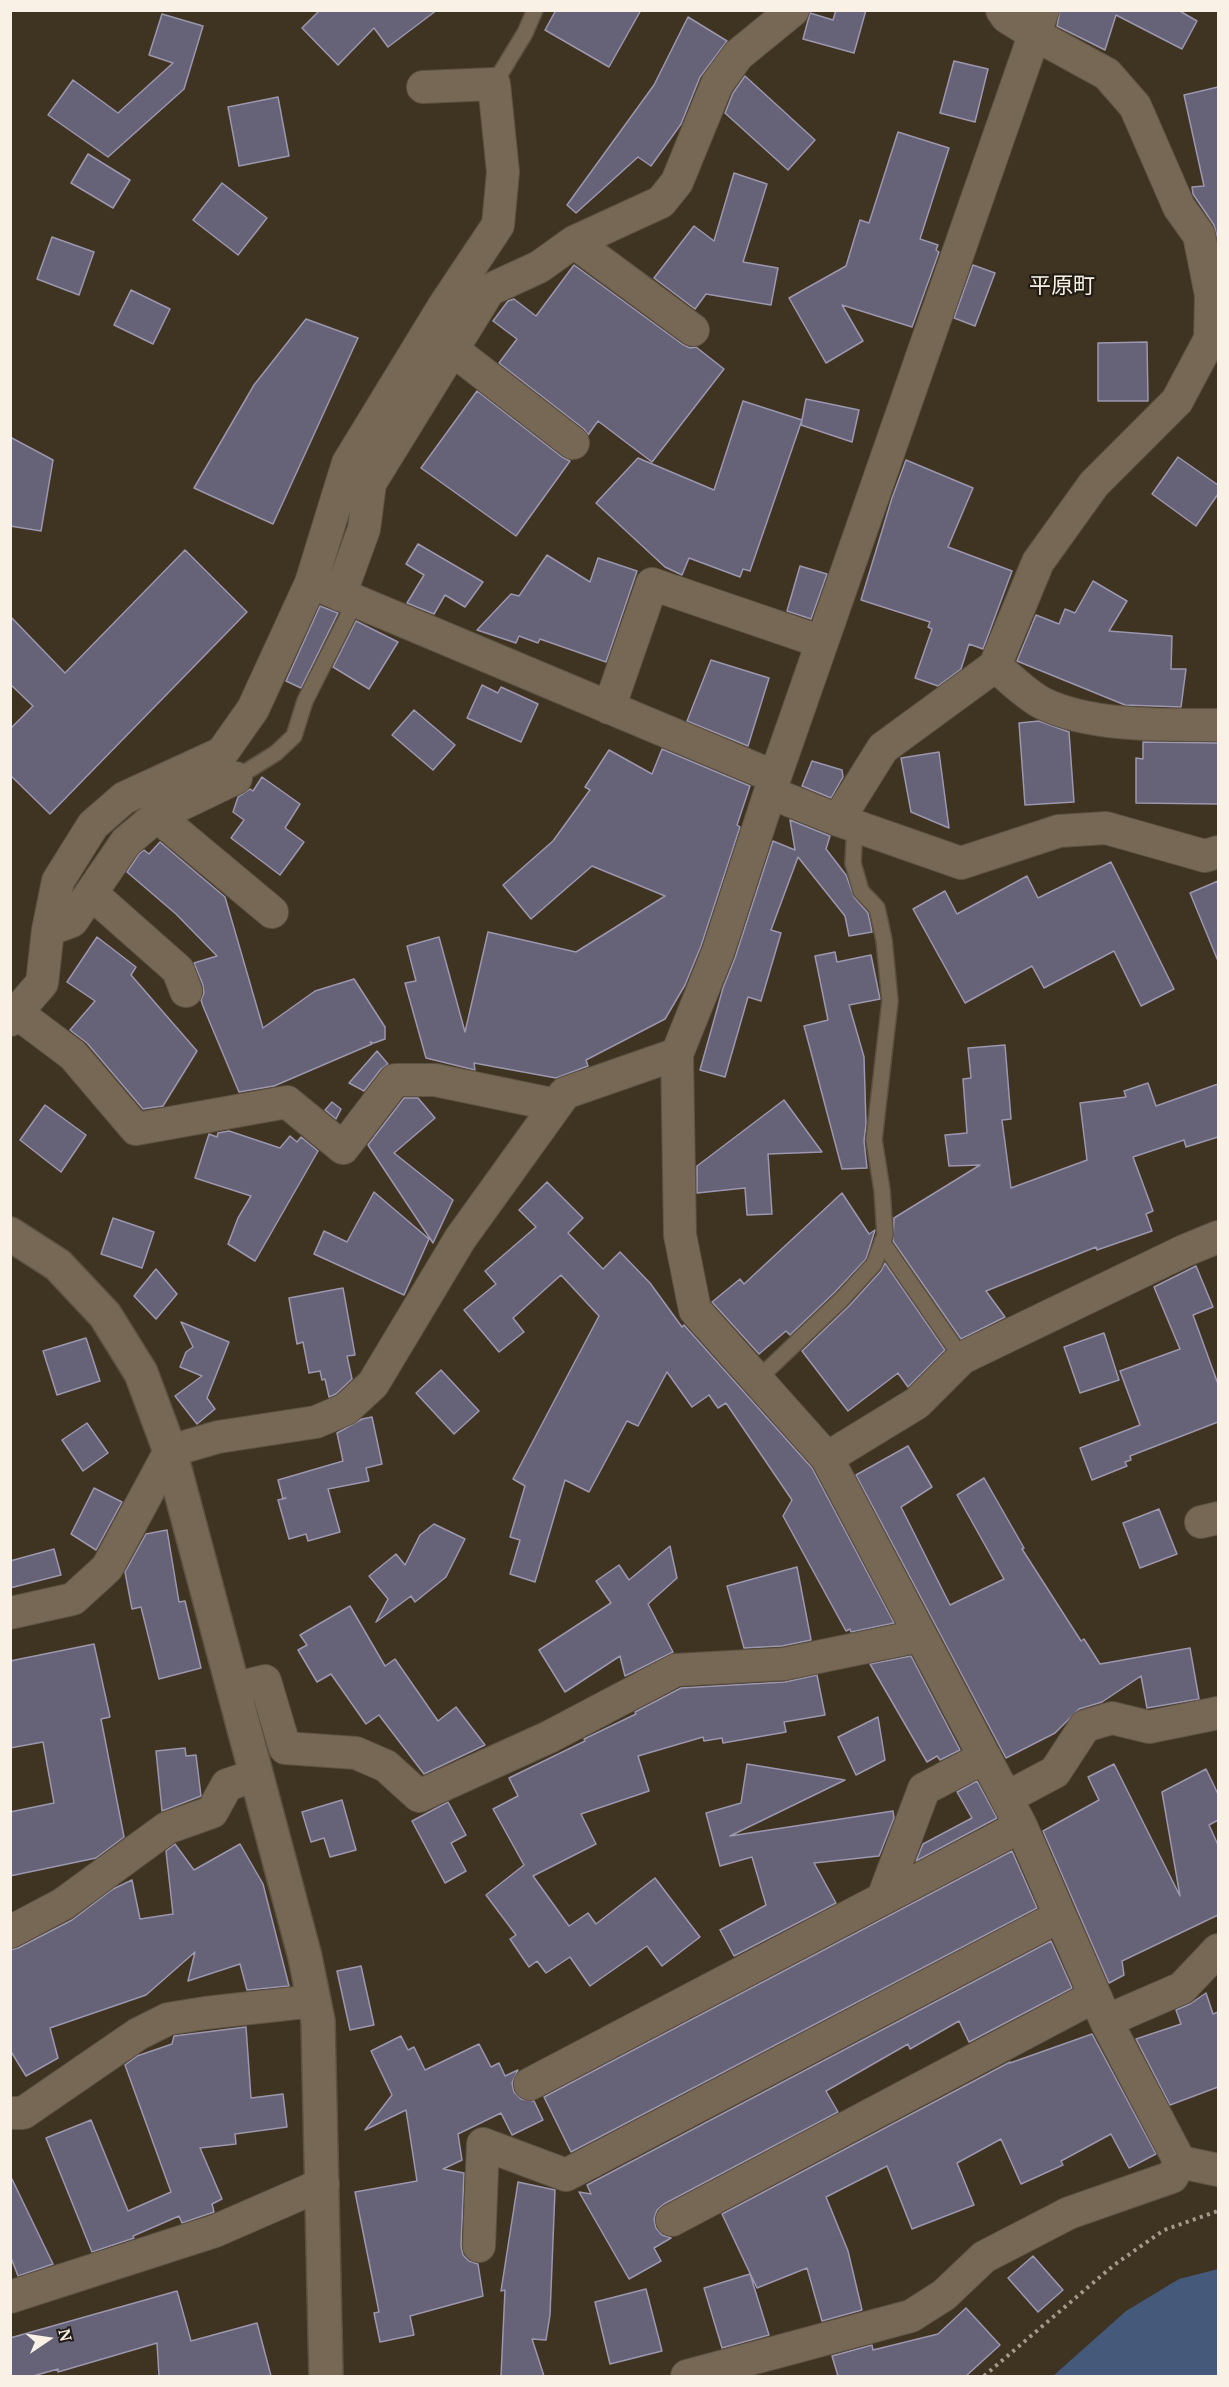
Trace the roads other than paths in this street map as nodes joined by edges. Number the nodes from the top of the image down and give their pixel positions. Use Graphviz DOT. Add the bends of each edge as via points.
graph roads {
  1 [pos="535,10"];
  2 [pos="794,10"];
  3 [pos="1002,10"];
  4 [pos="1038,22"];
  5 [pos="494,84"];
  6 [pos="423,87"];
  7 [pos="1208,234"];
  8 [pos="574,242"];
  9 [pos="693,330"];
  10 [pos="453,350"];
  11 [pos="573,443"];
  12 [pos="311,583"];
  13 [pos="348,598"];
  14 [pos="822,642"];
  15 [pos="994,666"];
  16 [pos="609,708"];
  17 [pos="1218,725"];
  18 [pos="236,778"];
  19 [pos="773,785"];
  20 [pos="157,816"];
  21 [pos="846,823"];
  22 [pos="1218,852"];
  23 [pos="91,893"];
  24 [pos="272,912"];
  25 [pos="48,930"];
  26 [pos="186,992"];
  27 [pos="14,1016"];
  28 [pos="677,1054"];
  29 [pos="556,1105"];
  30 [pos="10,1234"];
  31 [pos="1218,1237"];
  32 [pos="882,1242"];
  33 [pos="962,1358"];
  34 [pos="757,1380"];
  35 [pos="170,1451"];
  36 [pos="827,1458"];
  37 [pos="10,1613"];
  38 [pos="920,1636"];
  39 [pos="233,1689"];
  40 [pos="1218,1713"];
  41 [pos="985,1757"];
  42 [pos="256,1775"];
  43 [pos="1006,1798"];
  44 [pos="1021,1826"];
  45 [pos="883,1898"];
  46 [pos="1060,1916"];
  47 [pos="10,1932"];
  48 [pos="1218,1950"];
  49 [pos="314,2001"];
  50 [pos="1101,2009"];
  51 [pos="530,2084"];
  52 [pos="10,2113"];
  53 [pos="1180,2162"];
  54 [pos="1218,2170"];
  55 [pos="323,2184"];
  56 [pos="672,2220"];
  57 [pos="479,2246"];
  58 [pos="10,2297"];
  59 [pos="326,2376"];
  60 [pos="687,2376"];
  1 -- 5 [label="lane"];
  2 -- 8 [label="street" via="738,55 717,84 677,182 661,202"];
  3 -- 4 [label="street" via="1007,17"];
  4 -- 7 [label="street" via="1107,74 1135,106 1179,207"];
  4 -- 14 [label="street"];
  5 -- 6 [label="street"];
  5 -- 12 [label="street" via="503,172 498,225 348,463"];
  7 -- 15 [label="street" via="1210,339 1177,401 1094,484 1038,562"];
  8 -- 9 [label="street"];
  8 -- 10 [label="street" via="539,267 489,290"];
  10 -- 11 [label="street"];
  10 -- 13 [label="street" via="370,483"];
  12 -- 13 [label="street"];
  12 -- 25 [label="street" via="253,709 222,753 124,798 93,825 58,881"];
  13 -- 16 [label="street"];
  13 -- 18 [label="lane" via="304,701 294,736 276,753"];
  14 -- 16 [label="street" via="651,584"];
  14 -- 19 [label="street"];
  15 -- 17 [label="street" via="1041,702 1074,714 1137,725"];
  15 -- 21 [label="street" via="883,748"];
  16 -- 19 [label="street"];
  18 -- 20 [label="street"];
  19 -- 21 [label="street"];
  19 -- 28 [label="street" via="718,952"];
  20 -- 23 [label="street" via="126,842"];
  20 -- 24 [label="street"];
  21 -- 22 [label="street" via="961,863 1059,831 1106,828 1205,856"];
  21 -- 32 [label="lane" via="861,891 877,908 890,1000 874,1140 882,1190"];
  23 -- 25 [label="street" via="72,921"];
  23 -- 26 [label="street" via="178,970"];
  25 -- 27 [label="street" via="42,983"];
  27 -- 29 [label="street" via="73,1055 136,1129 287,1102 343,1148 395,1080 435,1080"];
  28 -- 29 [label="street" via="565,1093"];
  28 -- 34 [label="street" via="680,1235 695,1310"];
  29 -- 35 [label="street" via="460,1239 373,1384 346,1409 316,1422 218,1437"];
  30 -- 35 [label="street" via="58,1265 105,1316 141,1372"];
  31 -- 33 [label="street"];
  32 -- 33 [label="lane"];
  32 -- 34 [label="lane" via="874,1264"];
  33 -- 36 [label="street" via="916,1403"];
  34 -- 36 [label="street"];
  35 -- 37 [label="street" via="107,1568 74,1599"];
  35 -- 39 [label="street"];
  36 -- 38 [label="street"];
  38 -- 39 [label="street" via="784,1664 676,1670 549,1737 419,1796 386,1766 356,1753 285,1748 265,1681"];
  38 -- 41 [label="street"];
  39 -- 42 [label="street"];
  40 -- 43 [label="street" via="1149,1726 1112,1718 1085,1726 1055,1772"];
  41 -- 43 [label="street"];
  41 -- 45 [label="street" via="924,1789"];
  42 -- 47 [label="street" via="227,1785 212,1812 167,1828 63,1904"];
  42 -- 49 [label="street"];
  43 -- 44 [label="street"];
  44 -- 45 [label="street"];
  44 -- 46 [label="street"];
  45 -- 51 [label="street"];
  46 -- 50 [label="street"];
  46 -- 57 [label="street" via="566,2175 483,2145"];
  48 -- 50 [label="street" via="1182,1988"];
  49 -- 52 [label="street" via="168,2019 138,2034 23,2113"];
  49 -- 55 [label="street" via="318,2021"];
  50 -- 53 [label="street"];
  50 -- 56 [label="street"];
  53 -- 54 [label="street"];
  53 -- 60 [label="street" via="1172,2177 1069,2213 984,2257 944,2295 911,2316"];
  55 -- 58 [label="street" via="215,2231"];
  55 -- 59 [label="street"];
}
